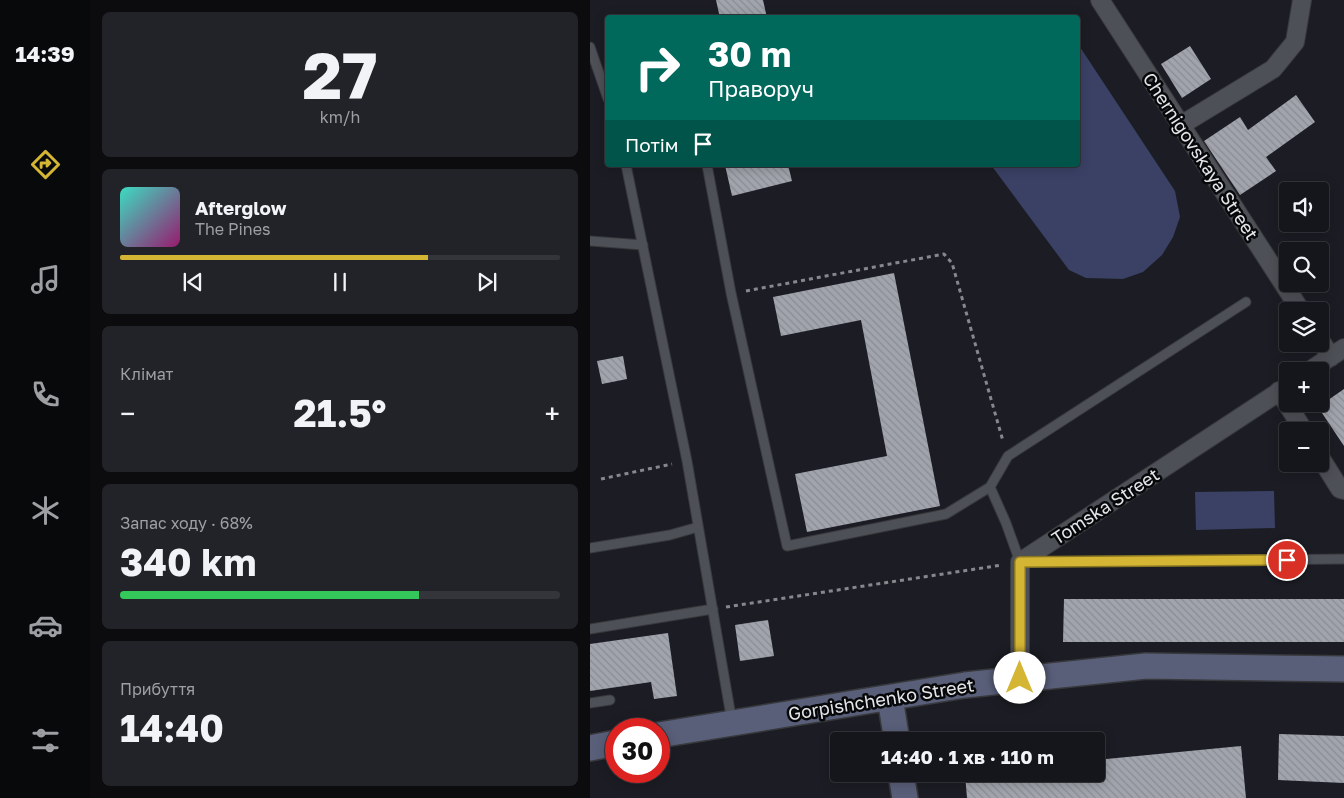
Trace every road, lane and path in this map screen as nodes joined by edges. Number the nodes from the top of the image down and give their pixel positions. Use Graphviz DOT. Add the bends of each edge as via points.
graph roads {
  1 [pos="1100,0"];
  2 [pos="1302,0"];
  3 [pos="590,48"];
  4 [pos="605,90"];
  5 [pos="1181,125"];
  6 [pos="626,167"];
  7 [pos="707,167"];
  8 [pos="590,242"];
  9 [pos="643,245"];
  10 [pos="732,293"];
  11 [pos="1246,302"];
  12 [pos="1295,302"];
  13 [pos="1338,353"];
  14 [pos="1324,362"];
  15 [pos="1279,391"];
  16 [pos="1008,456"];
  17 [pos="688,461"];
  18 [pos="1329,471"];
  19 [pos="601,479"];
  20 [pos="990,487"];
  21 [pos="1344,490"];
  22 [pos="698,527"];
  23 [pos="590,548"];
  24 [pos="1344,559"];
  25 [pos="1020,562"];
  26 [pos="713,609"];
  27 [pos="590,629"];
  28 [pos="1344,669"];
  29 [pos="1020,678"];
  30 [pos="890,698"];
  31 [pos="610,700"];
  32 [pos="590,702"];
  33 [pos="732,722"];
  34 [pos="896,732"];
  35 [pos="670,734"];
  36 [pos="605,745"];
  37 [pos="590,748"];
  38 [pos="902,782"];
  39 [pos="905,798"];
  1 -- 5 [label="street, Chernigovskaya Street"];
  2 -- 5 [label="street" via="1295,42 1273,69"];
  3 -- 4 [label="lane"];
  5 -- 12 [label="street, Chernigovskaya Street"];
  6 -- 9 [label="lane"];
  7 -- 10 [label="lane"];
  8 -- 9 [label="lane"];
  9 -- 17 [label="lane"];
  10 -- 16 [label="path" via="944,254 952,263"];
  10 -- 20 [label="lane" via="788,546 946,514"];
  11 -- 16 [label="lane"];
  13 -- 14 [label="street"];
  15 -- 25 [label="street, Tomska Street"];
  16 -- 20 [label="lane"];
  17 -- 19 [label="path"];
  17 -- 22 [label="lane"];
  18 -- 21 [label="street"];
  20 -- 25 [label="lane"];
  22 -- 23 [label="lane" via="670,535"];
  22 -- 26 [label="lane"];
  24 -- 25 [label="lane"];
  25 -- 26 [label="path"];
  25 -- 29 [label="street"];
  26 -- 27 [label="lane"];
  26 -- 33 [label="lane"];
  28 -- 29 [label="main road, Gorpishchenko Street" via="1146,666"];
  29 -- 30 [label="main road, Gorpishchenko Street"];
  30 -- 33 [label="main road, Gorpishchenko Street"];
  30 -- 34 [label="main road"];
  31 -- 32 [label="lane"];
  33 -- 35 [label="main road, Gorpishchenko Street"];
  36 -- 37 [label="main road"];
  38 -- 39 [label="main road"];
}
